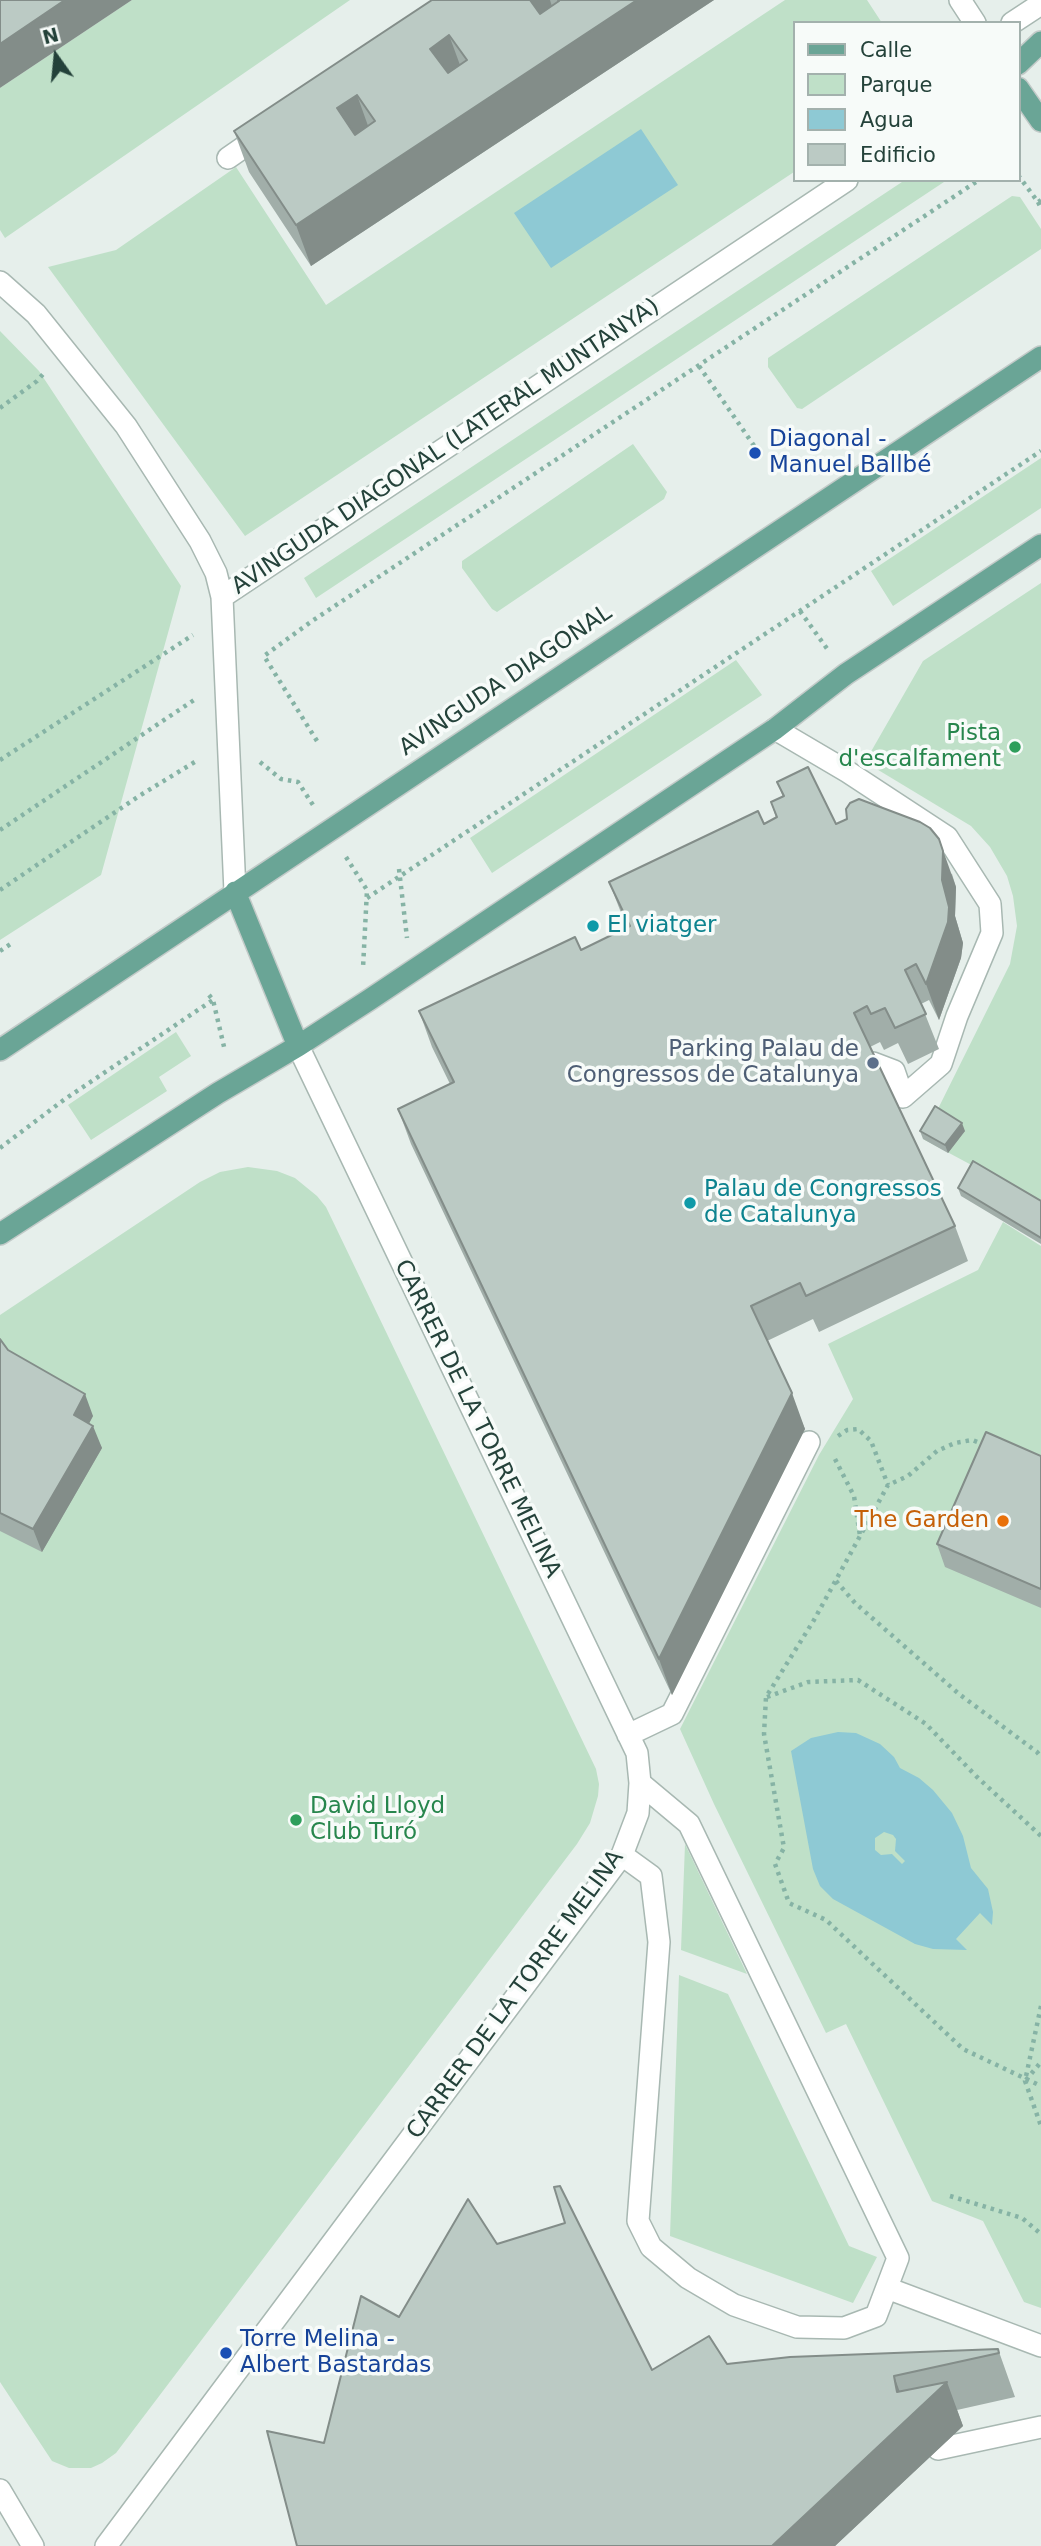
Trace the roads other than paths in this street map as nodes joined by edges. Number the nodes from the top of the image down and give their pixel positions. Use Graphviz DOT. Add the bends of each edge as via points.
graph roads {
  1 [pos="960,0"];
  2 [pos="1041,4"];
  3 [pos="974,21"];
  4 [pos="1015,21"];
  5 [pos="1041,42"];
  6 [pos="1020,62"];
  7 [pos="1020,91"];
  8 [pos="286,118"];
  9 [pos="1041,121"];
  10 [pos="228,158"];
  11 [pos="845,182"];
  12 [pos="0,282"];
  13 [pos="1041,357"];
  14 [pos="1041,545"];
  15 [pos="222,597"];
  16 [pos="775,729"];
  17 [pos="235,892"];
  18 [pos="298,1046"];
  19 [pos="0,1050"];
  20 [pos="873,1063"];
  21 [pos="0,1234"];
  22 [pos="809,1442"];
  23 [pos="628,1735"];
  24 [pos="640,1783"];
  25 [pos="622,1855"];
  26 [pos="887,2288"];
  27 [pos="1041,2346"];
  28 [pos="1041,2427"];
  29 [pos="938,2449"];
  30 [pos="0,2490"];
  31 [pos="33,2546"];
  32 [pos="106,2546"];
  1 -- 3 [label="street"];
  2 -- 4 [label="street"];
  5 -- 6 [label="main road"];
  7 -- 9 [label="main road"];
  8 -- 10 [label="street"];
  11 -- 15 [label="street, AVINGUDA DIAGONAL (LATERAL MUNTANYA)"];
  12 -- 15 [label="street" via="36,314 126,426 200,541"];
  13 -- 17 [label="main road, AVINGUDA DIAGONAL"];
  14 -- 16 [label="main road" via="846,674"];
  15 -- 17 [label="street, AVINGUDA DIAGONAL (LATERAL MUNTANYA)"];
  16 -- 18 [label="main road"];
  16 -- 20 [label="street" via="947,837 990,904 992,933 941,1064 902,1097 894,1071"];
  17 -- 18 [label="main road"];
  17 -- 19 [label="main road, AVINGUDA DIAGONAL"];
  18 -- 21 [label="main road"];
  18 -- 23 [label="street, CARRER DE LA TORRE MELINA"];
  22 -- 23 [label="street" via="672,1714"];
  23 -- 24 [label="street, CARRER DE LA TORRE MELINA" via="637,1753"];
  24 -- 25 [label="street, CARRER DE LA TORRE MELINA" via="638,1813"];
  24 -- 26 [label="street" via="689,1824 898,2258"];
  25 -- 26 [label="street" via="651,1876 659,1942 638,2221 651,2247 688,2278 734,2305 797,2327 844,2328 876,2316"];
  25 -- 32 [label="street, CARRER DE LA TORRE MELINA"];
  26 -- 27 [label="street"];
  28 -- 29 [label="street"];
  30 -- 31 [label="street"];
}
